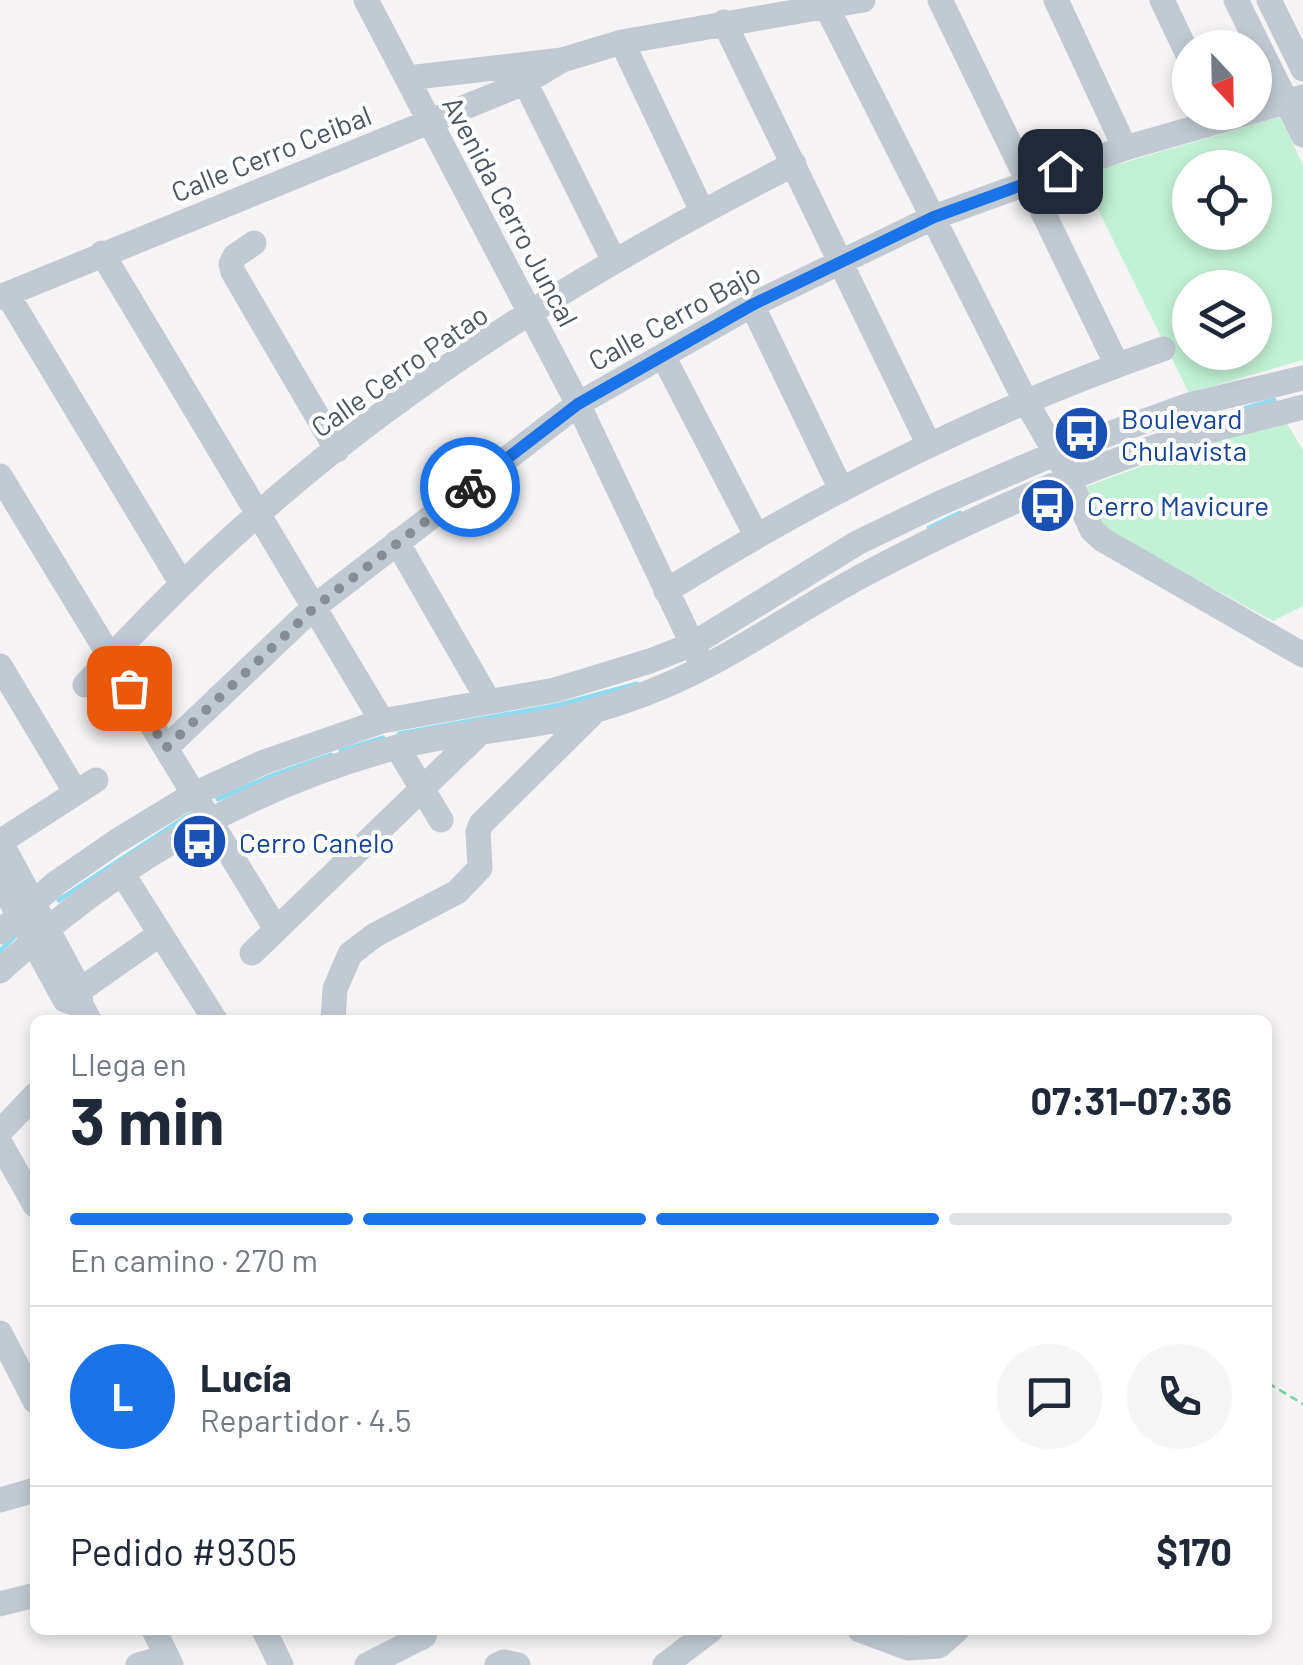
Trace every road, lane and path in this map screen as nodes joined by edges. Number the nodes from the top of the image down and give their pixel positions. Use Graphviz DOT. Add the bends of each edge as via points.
graph roads {
  1 [pos="366,0"];
  2 [pos="863,0"];
  3 [pos="940,0"];
  4 [pos="1056,0"];
  5 [pos="1162,0"];
  6 [pos="1236,0"];
  7 [pos="1269,0"];
  8 [pos="824,3"];
  9 [pos="724,22"];
  10 [pos="1176,30"];
  11 [pos="622,42"];
  12 [pos="1303,69"];
  13 [pos="520,74"];
  14 [pos="408,78"];
  15 [pos="1295,101"];
  16 [pos="430,122"];
  17 [pos="1180,130"];
  18 [pos="1303,135"];
  19 [pos="1125,148"];
  20 [pos="794,164"];
  21 [pos="1028,183"];
  22 [pos="702,211"];
  23 [pos="934,217"];
  24 [pos="254,244"];
  25 [pos="102,253"];
  26 [pos="614,260"];
  27 [pos="841,260"];
  28 [pos="4,295"];
  29 [pos="752,305"];
  30 [pos="530,315"];
  31 [pos="1163,349"];
  32 [pos="663,356"];
  33 [pos="1117,365"];
  34 [pos="1294,380"];
  35 [pos="1025,400"];
  36 [pos="578,404"];
  37 [pos="1299,415"];
  38 [pos="928,443"];
  39 [pos="337,450"];
  40 [pos="1056,453"];
  41 [pos="0,476"];
  42 [pos="1069,480"];
  43 [pos="840,487"];
  44 [pos="258,514"];
  45 [pos="756,534"];
  46 [pos="398,542"];
  47 [pos="182,584"];
  48 [pos="666,591"];
  49 [pos="314,608"];
  50 [pos="692,644"];
  51 [pos="1303,655"];
  52 [pos="110,658"];
  53 [pos="0,666"];
  54 [pos="704,668"];
  55 [pos="85,685"];
  56 [pos="488,700"];
  57 [pos="597,708"];
  58 [pos="382,722"];
  59 [pos="483,730"];
  60 [pos="397,747"];
  61 [pos="166,748"];
  62 [pos="424,789"];
  63 [pos="194,794"];
  64 [pos="209,819"];
  65 [pos="441,820"];
  66 [pos="0,841"];
  67 [pos="122,873"];
  68 [pos="0,881"];
  69 [pos="18,916"];
  70 [pos="276,929"];
  71 [pos="160,934"];
  72 [pos="40,936"];
  73 [pos="252,952"];
  74 [pos="0,971"];
  75 [pos="79,1004"];
  76 [pos="212,1015"];
  77 [pos="333,1015"];
  78 [pos="30,1100"];
  79 [pos="0,1132"];
  80 [pos="0,1143"];
  81 [pos="30,1196"];
  82 [pos="0,1333"];
  83 [pos="1272,1386"];
  84 [pos="30,1391"];
  85 [pos="1303,1404"];
  86 [pos="30,1491"];
  87 [pos="0,1500"];
  88 [pos="30,1596"];
  89 [pos="0,1604"];
  90 [pos="156,1635"];
  91 [pos="266,1635"];
  92 [pos="419,1635"];
  93 [pos="704,1635"];
  94 [pos="873,1635"];
  95 [pos="951,1635"];
  96 [pos="169,1661"];
  97 [pos="138,1665"];
  98 [pos="281,1665"];
  99 [pos="367,1665"];
  100 [pos="497,1665"];
  101 [pos="518,1665"];
  102 [pos="664,1665"];
  1 -- 14 [label="street, Avenida Cerro Juncal"];
  2 -- 8 [label="street, Calle Cerro Ceibal"];
  3 -- 21 [label="street"];
  4 -- 19 [label="street"];
  5 -- 10 [label="street"];
  6 -- 15 [label="street"];
  7 -- 12 [label="street"];
  8 -- 9 [label="street, Calle Cerro Ceibal"];
  8 -- 23 [label="street"];
  9 -- 11 [label="street, Calle Cerro Ceibal"];
  9 -- 20 [label="street"];
  11 -- 13 [label="street, Calle Cerro Ceibal"];
  11 -- 22 [label="street"];
  13 -- 14 [label="street"];
  13 -- 16 [label="street, Calle Cerro Ceibal"];
  13 -- 26 [label="street"];
  14 -- 16 [label="street, Avenida Cerro Juncal"];
  15 -- 18 [label="street"];
  16 -- 25 [label="street, Calle Cerro Ceibal"];
  16 -- 30 [label="street, Avenida Cerro Juncal"];
  17 -- 19 [label="street, Calle Cerro Bajo"];
  19 -- 21 [label="street, Calle Cerro Bajo"];
  20 -- 22 [label="street, Calle Cerro Patao"];
  20 -- 27 [label="street"];
  21 -- 23 [label="street, Calle Cerro Bajo"];
  21 -- 33 [label="street"];
  22 -- 26 [label="street, Calle Cerro Patao"];
  23 -- 27 [label="street, Calle Cerro Bajo"];
  23 -- 35 [label="street"];
  24 -- 39 [label="street" via="235,256 233,272"];
  25 -- 28 [label="street, Calle Cerro Ceibal"];
  25 -- 44 [label="street"];
  26 -- 30 [label="street, Calle Cerro Patao"];
  27 -- 29 [label="street, Calle Cerro Bajo"];
  27 -- 38 [label="street"];
  28 -- 47 [label="street"];
  29 -- 32 [label="street, Calle Cerro Bajo"];
  29 -- 43 [label="street"];
  30 -- 36 [label="street, Avenida Cerro Juncal"];
  30 -- 39 [label="street, Calle Cerro Patao" via="432,377"];
  31 -- 33 [label="street"];
  32 -- 36 [label="street, Calle Cerro Bajo"];
  32 -- 45 [label="street"];
  33 -- 35 [label="street"];
  34 -- 37 [label="street"];
  34 -- 40 [label="street" via="1190,405"];
  35 -- 38 [label="street"];
  35 -- 40 [label="street"];
  36 -- 46 [label="street, Calle Cerro Bajo"];
  36 -- 48 [label="street, Avenida Cerro Juncal"];
  37 -- 42 [label="street" via="1198,434"];
  38 -- 43 [label="street"];
  39 -- 44 [label="street, Calle Cerro Patao"];
  40 -- 42 [label="street"];
  40 -- 50 [label="street" via="857,543"];
  41 -- 52 [label="street"];
  42 -- 51 [label="street" via="1103,540"];
  42 -- 54 [label="street" via="869,572"];
  43 -- 45 [label="street"];
  44 -- 47 [label="street, Calle Cerro Patao"];
  44 -- 49 [label="street"];
  45 -- 48 [label="street"];
  46 -- 49 [label="street, Calle Cerro Bajo"];
  46 -- 56 [label="street"];
  47 -- 52 [label="street, Calle Cerro Patao"];
  48 -- 50 [label="street, Avenida Cerro Juncal"];
  49 -- 58 [label="street"];
  49 -- 61 [label="street, Calle Cerro Bajo"];
  50 -- 54 [label="street, Avenida Cerro Juncal"];
  50 -- 56 [label="street" via="556,690"];
  52 -- 55 [label="street, Calle Cerro Patao"];
  52 -- 61 [label="street"];
  53 -- 66 [label="street" via="85,786"];
  54 -- 57 [label="street"];
  56 -- 58 [label="street"];
  57 -- 59 [label="street"];
  57 -- 77 [label="street" via="482,824 480,868 458,892 350,954 335,989"];
  58 -- 63 [label="street"];
  59 -- 60 [label="street"];
  59 -- 62 [label="street"];
  60 -- 62 [label="street"];
  60 -- 64 [label="street"];
  61 -- 63 [label="street"];
  62 -- 65 [label="street"];
  62 -- 70 [label="street"];
  63 -- 64 [label="street"];
  63 -- 69 [label="street" via="117,841"];
  64 -- 67 [label="street"];
  64 -- 70 [label="street"];
  66 -- 69 [label="street"];
  67 -- 71 [label="street"];
  67 -- 72 [label="street"];
  68 -- 69 [label="street"];
  69 -- 72 [label="street"];
  70 -- 73 [label="street"];
  71 -- 75 [label="street"];
  71 -- 76 [label="street"];
  72 -- 74 [label="street"];
  72 -- 75 [label="street"];
  78 -- 79 [label="street"];
  80 -- 81 [label="street"];
  82 -- 84 [label="street"];
  83 -- 85 [label="path"];
  86 -- 87 [label="street"];
  88 -- 89 [label="street"];
  90 -- 96 [label="street"];
  91 -- 98 [label="street"];
  92 -- 99 [label="street"];
  93 -- 102 [label="street"];
  94 -- 95 [label="street" via="908,1648 939,1646"];
  96 -- 97 [label="street"];
  100 -- 101 [label="street"];
}
